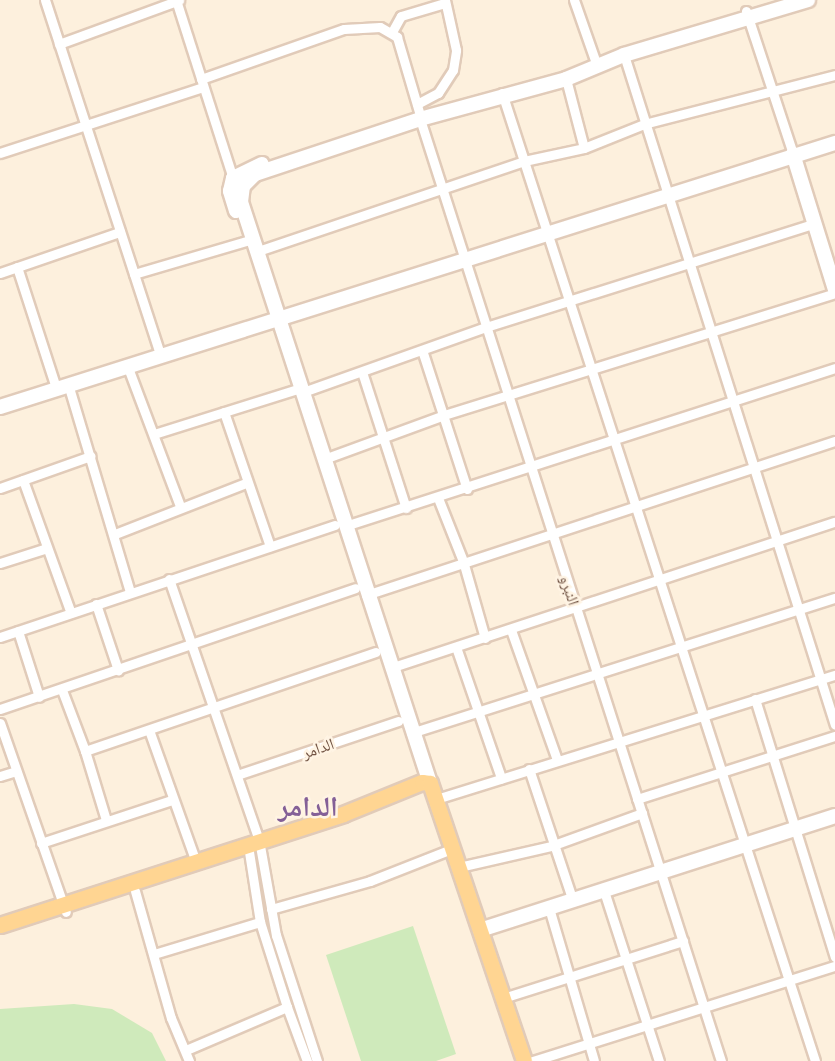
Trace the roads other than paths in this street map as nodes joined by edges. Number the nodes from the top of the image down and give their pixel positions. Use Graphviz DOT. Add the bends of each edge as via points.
graph roads {
  1 [pos="45,0"];
  2 [pos="177,0"];
  3 [pos="574,0"];
  4 [pos="782,0"];
  5 [pos="808,0"];
  6 [pos="445,2"];
  7 [pos="748,15"];
  8 [pos="392,32"];
  9 [pos="59,44"];
  10 [pos="624,55"];
  11 [pos="595,60"];
  12 [pos="835,75"];
  13 [pos="566,79"];
  14 [pos="202,83"];
  15 [pos="772,90"];
  16 [pos="502,93"];
  17 [pos="419,113"];
  18 [pos="644,123"];
  19 [pos="85,124"];
  20 [pos="835,143"];
  21 [pos="584,148"];
  22 [pos="0,153"];
  23 [pos="793,154"];
  24 [pos="524,161"];
  25 [pos="233,178"];
  26 [pos="442,191"];
  27 [pos="667,196"];
  28 [pos="241,202"];
  29 [pos="814,223"];
  30 [pos="120,232"];
  31 [pos="547,233"];
  32 [pos="246,241"];
  33 [pos="258,251"];
  34 [pos="464,259"];
  35 [pos="688,263"];
  36 [pos="17,267"];
  37 [pos="0,273"];
  38 [pos="134,274"];
  39 [pos="834,286"];
  40 [pos="569,301"];
  41 [pos="275,317"];
  42 [pos="486,327"];
  43 [pos="710,333"];
  44 [pos="423,353"];
  45 [pos="160,354"];
  46 [pos="127,365"];
  47 [pos="835,368"];
  48 [pos="592,371"];
  49 [pos="362,372"];
  50 [pos="62,386"];
  51 [pos="298,391"];
  52 [pos="508,397"];
  53 [pos="732,399"];
  54 [pos="0,407"];
  55 [pos="224,412"];
  56 [pos="444,415"];
  57 [pos="154,435"];
  58 [pos="381,436"];
  59 [pos="613,437"];
  60 [pos="835,441"];
  61 [pos="91,456"];
  62 [pos="324,459"];
  63 [pos="530,464"];
  64 [pos="752,468"];
  65 [pos="23,480"];
  66 [pos="246,483"];
  67 [pos="0,488"];
  68 [pos="467,489"];
  69 [pos="438,498"];
  70 [pos="635,505"];
  71 [pos="180,506"];
  72 [pos="406,508"];
  73 [pos="835,522"];
  74 [pos="340,526"];
  75 [pos="552,532"];
  76 [pos="115,534"];
  77 [pos="777,540"];
  78 [pos="270,546"];
  79 [pos="47,548"];
  80 [pos="463,561"];
  81 [pos="0,563"];
  82 [pos="658,577"];
  83 [pos="169,579"];
  84 [pos="130,592"];
  85 [pos="361,592"];
  86 [pos="835,598"];
  87 [pos="96,604"];
  88 [pos="575,604"];
  89 [pos="799,610"];
  90 [pos="71,613"];
  91 [pos="511,630"];
  92 [pos="18,631"];
  93 [pos="0,637"];
  94 [pos="485,638"];
  95 [pos="191,643"];
  96 [pos="456,647"];
  97 [pos="681,648"];
  98 [pos="376,652"];
  99 [pos="390,668"];
  100 [pos="118,670"];
  101 [pos="598,674"];
  102 [pos="835,675"];
  103 [pos="821,679"];
  104 [pos="62,690"];
  105 [pos="536,694"];
  106 [pos="39,697"];
  107 [pos="755,699"];
  108 [pos="216,708"];
  109 [pos="0,709"];
  110 [pos="478,712"];
  111 [pos="703,715"];
  112 [pos="398,721"];
  113 [pos="0,723"];
  114 [pos="835,725"];
  115 [pos="149,730"];
  116 [pos="411,733"];
  117 [pos="835,736"];
  118 [pos="619,740"];
  119 [pos="85,751"];
  120 [pos="774,755"];
  121 [pos="556,760"];
  122 [pos="529,770"];
  123 [pos="16,771"];
  124 [pos="721,772"];
  125 [pos="237,775"];
  126 [pos="0,777"];
  127 [pos="501,778"];
  128 [pos="429,791"];
  129 [pos="637,799"];
  130 [pos="172,800"];
  131 [pos="642,813"];
  132 [pos="835,816"];
  133 [pos="106,820"];
  134 [pos="798,827"];
  135 [pos="41,843"];
  136 [pos="745,845"];
  137 [pos="551,846"];
  138 [pos="255,847"];
  139 [pos="446,851"];
  140 [pos="196,862"];
  141 [pos="459,867"];
  142 [pos="662,873"];
  143 [pos="135,891"];
  144 [pos="604,891"];
  145 [pos="573,901"];
  146 [pos="65,908"];
  147 [pos="549,908"];
  148 [pos="271,909"];
  149 [pos="260,922"];
  150 [pos="0,925"];
  151 [pos="480,930"];
  152 [pos="0,934"];
  153 [pos="683,941"];
  154 [pos="154,954"];
  155 [pos="835,957"];
  156 [pos="625,960"];
  157 [pos="835,966"];
  158 [pos="570,977"];
  159 [pos="789,980"];
  160 [pos="503,998"];
  161 [pos="287,1007"];
  162 [pos="704,1007"];
  163 [pos="647,1025"];
  164 [pos="590,1043"];
  165 [pos="186,1050"];
  166 [pos="719,1060"];
  167 [pos="189,1061"];
  168 [pos="307,1061"];
  169 [pos="317,1061"];
  170 [pos="516,1061"];
  171 [pos="524,1061"];
  172 [pos="533,1061"];
  173 [pos="594,1061"];
  174 [pos="659,1061"];
  175 [pos="815,1061"];
  1 -- 9 [label="street"];
  2 -- 9 [label="street"];
  2 -- 14 [label="street"];
  3 -- 11 [label="street"];
  4 -- 7 [label="street"];
  5 -- 7 [label="street"];
  6 -- 8 [label="street" via="401,16"];
  6 -- 17 [label="street" via="456,50 453,70"];
  7 -- 10 [label="street"];
  7 -- 11 [label="street"];
  7 -- 15 [label="street"];
  8 -- 14 [label="street" via="367,26 344,29"];
  8 -- 17 [label="street, النبرو"];
  9 -- 19 [label="street"];
  10 -- 13 [label="street"];
  10 -- 18 [label="street"];
  11 -- 17 [label="street"];
  12 -- 15 [label="street"];
  13 -- 16 [label="street"];
  13 -- 21 [label="street"];
  14 -- 19 [label="street"];
  14 -- 25 [label="street"];
  15 -- 18 [label="street"];
  15 -- 23 [label="street"];
  16 -- 17 [label="street"];
  16 -- 24 [label="street"];
  17 -- 25 [label="street" via="243,170"];
  17 -- 26 [label="street, النبرو"];
  17 -- 28 [label="street" via="255,174 243,186"];
  18 -- 21 [label="street"];
  18 -- 27 [label="street"];
  19 -- 22 [label="street"];
  19 -- 30 [label="street"];
  20 -- 23 [label="street"];
  21 -- 24 [label="street"];
  23 -- 27 [label="street"];
  23 -- 29 [label="street"];
  24 -- 26 [label="street"];
  24 -- 31 [label="street"];
  25 -- 28 [label="street"];
  25 -- 32 [label="street" via="230,191"];
  26 -- 33 [label="street"];
  26 -- 34 [label="street, النبرو"];
  27 -- 31 [label="street"];
  27 -- 35 [label="street"];
  28 -- 33 [label="street"];
  29 -- 35 [label="street"];
  29 -- 39 [label="street"];
  30 -- 36 [label="street"];
  30 -- 38 [label="street"];
  31 -- 34 [label="street"];
  31 -- 40 [label="street"];
  32 -- 38 [label="street"];
  32 -- 41 [label="street"];
  33 -- 41 [label="street"];
  34 -- 41 [label="street"];
  34 -- 42 [label="street, النبرو"];
  35 -- 40 [label="street"];
  35 -- 43 [label="street"];
  36 -- 37 [label="street"];
  36 -- 50 [label="street"];
  38 -- 45 [label="street"];
  39 -- 43 [label="street"];
  40 -- 42 [label="street"];
  40 -- 48 [label="street"];
  41 -- 45 [label="street"];
  41 -- 51 [label="street"];
  42 -- 44 [label="street"];
  42 -- 52 [label="street, النبرو"];
  43 -- 48 [label="street"];
  43 -- 53 [label="street"];
  44 -- 49 [label="street"];
  44 -- 56 [label="street"];
  45 -- 46 [label="street"];
  46 -- 50 [label="street"];
  46 -- 57 [label="street"];
  47 -- 53 [label="street"];
  48 -- 52 [label="street"];
  48 -- 59 [label="street"];
  49 -- 51 [label="street"];
  49 -- 58 [label="street"];
  50 -- 54 [label="street"];
  50 -- 61 [label="street"];
  51 -- 55 [label="street"];
  51 -- 62 [label="street"];
  51 -- 74 [label="street"];
  52 -- 56 [label="street"];
  52 -- 63 [label="street, النبرو"];
  53 -- 59 [label="street"];
  53 -- 64 [label="street"];
  55 -- 57 [label="street"];
  55 -- 66 [label="street"];
  56 -- 58 [label="street"];
  56 -- 68 [label="street"];
  57 -- 71 [label="street"];
  58 -- 62 [label="street"];
  58 -- 72 [label="street"];
  59 -- 63 [label="street"];
  59 -- 70 [label="street"];
  60 -- 64 [label="street"];
  61 -- 65 [label="street"];
  61 -- 76 [label="street"];
  62 -- 74 [label="street"];
  63 -- 68 [label="street"];
  63 -- 75 [label="street, النبرو"];
  64 -- 70 [label="street"];
  64 -- 77 [label="street"];
  65 -- 67 [label="street"];
  65 -- 79 [label="street"];
  66 -- 71 [label="street"];
  66 -- 78 [label="street"];
  68 -- 69 [label="street"];
  69 -- 72 [label="street"];
  69 -- 80 [label="street"];
  70 -- 75 [label="street"];
  70 -- 82 [label="street"];
  71 -- 76 [label="street"];
  72 -- 74 [label="street"];
  73 -- 77 [label="street"];
  74 -- 78 [label="street"];
  74 -- 85 [label="street"];
  75 -- 80 [label="street"];
  75 -- 88 [label="street, النبرو"];
  76 -- 84 [label="street"];
  77 -- 82 [label="street"];
  77 -- 89 [label="street"];
  78 -- 83 [label="street"];
  79 -- 81 [label="street"];
  79 -- 90 [label="street"];
  80 -- 85 [label="street"];
  80 -- 94 [label="street"];
  82 -- 88 [label="street"];
  82 -- 97 [label="street"];
  83 -- 84 [label="street"];
  83 -- 95 [label="street"];
  84 -- 87 [label="street"];
  85 -- 95 [label="street"];
  85 -- 98 [label="street"];
  85 -- 99 [label="street"];
  86 -- 89 [label="street"];
  87 -- 90 [label="street"];
  87 -- 100 [label="street"];
  88 -- 91 [label="street"];
  88 -- 101 [label="street, النبرو"];
  89 -- 97 [label="street"];
  89 -- 103 [label="street"];
  90 -- 92 [label="street"];
  91 -- 94 [label="street"];
  91 -- 105 [label="street"];
  92 -- 93 [label="street"];
  92 -- 106 [label="street"];
  94 -- 96 [label="street"];
  95 -- 100 [label="street"];
  95 -- 108 [label="street"];
  96 -- 99 [label="street"];
  96 -- 110 [label="street"];
  97 -- 101 [label="street"];
  97 -- 111 [label="street"];
  98 -- 108 [label="street"];
  98 -- 112 [label="street"];
  99 -- 116 [label="street"];
  100 -- 104 [label="street"];
  101 -- 105 [label="street"];
  101 -- 118 [label="street, النبرو"];
  102 -- 103 [label="street"];
  103 -- 107 [label="street"];
  103 -- 114 [label="street"];
  104 -- 106 [label="street"];
  104 -- 119 [label="street"];
  105 -- 110 [label="street"];
  105 -- 121 [label="street"];
  106 -- 109 [label="street"];
  107 -- 111 [label="street"];
  107 -- 120 [label="street"];
  108 -- 115 [label="street"];
  108 -- 125 [label="street"];
  110 -- 116 [label="street"];
  110 -- 127 [label="street"];
  111 -- 118 [label="street"];
  111 -- 124 [label="street"];
  112 -- 125 [label="street, الدامر"];
  112 -- 128 [label="street"];
  113 -- 123 [label="street"];
  115 -- 119 [label="street"];
  115 -- 130 [label="street"];
  116 -- 128 [label="street"];
  117 -- 120 [label="street"];
  118 -- 121 [label="street"];
  118 -- 129 [label="street, النبرو"];
  119 -- 133 [label="street"];
  120 -- 124 [label="street"];
  120 -- 134 [label="street"];
  121 -- 122 [label="street"];
  122 -- 127 [label="street"];
  122 -- 137 [label="street"];
  123 -- 126 [label="street"];
  123 -- 135 [label="street"];
  124 -- 129 [label="street"];
  124 -- 136 [label="street"];
  125 -- 138 [label="street"];
  127 -- 128 [label="street"];
  128 -- 138 [label="main road"];
  128 -- 139 [label="main road"];
  128 -- 141 [label="main road"];
  129 -- 131 [label="street, النبرو"];
  130 -- 133 [label="street"];
  130 -- 140 [label="street"];
  131 -- 137 [label="street"];
  131 -- 142 [label="street, النبرو"];
  132 -- 134 [label="street"];
  133 -- 135 [label="street"];
  134 -- 136 [label="street"];
  134 -- 155 [label="street"];
  135 -- 146 [label="street"];
  136 -- 142 [label="street"];
  136 -- 159 [label="street"];
  137 -- 141 [label="street"];
  137 -- 145 [label="street"];
  138 -- 140 [label="main road"];
  138 -- 143 [label="main road"];
  138 -- 148 [label="street"];
  138 -- 149 [label="street"];
  139 -- 148 [label="street" via="370,881"];
  139 -- 170 [label="main road"];
  140 -- 146 [label="main road"];
  141 -- 151 [label="main road"];
  142 -- 144 [label="street"];
  142 -- 153 [label="street, النبرو"];
  143 -- 146 [label="main road"];
  143 -- 154 [label="street"];
  144 -- 145 [label="street"];
  144 -- 156 [label="street"];
  145 -- 147 [label="street"];
  146 -- 150 [label="main road"];
  146 -- 152 [label="main road"];
  147 -- 151 [label="street"];
  147 -- 158 [label="street"];
  148 -- 169 [label="street"];
  149 -- 154 [label="street"];
  149 -- 161 [label="street"];
  151 -- 160 [label="main road"];
  153 -- 156 [label="street"];
  153 -- 162 [label="street, النبرو"];
  154 -- 165 [label="street" via="171,1017"];
  156 -- 158 [label="street"];
  156 -- 163 [label="street"];
  157 -- 159 [label="street"];
  158 -- 160 [label="street"];
  158 -- 164 [label="street"];
  159 -- 162 [label="street"];
  159 -- 175 [label="street"];
  160 -- 171 [label="main road"];
  161 -- 165 [label="street"];
  161 -- 168 [label="street"];
  162 -- 163 [label="street"];
  162 -- 166 [label="street, النبرو"];
  163 -- 164 [label="street"];
  163 -- 174 [label="street"];
  164 -- 172 [label="street"];
  164 -- 173 [label="street"];
  165 -- 167 [label="street"];
}
